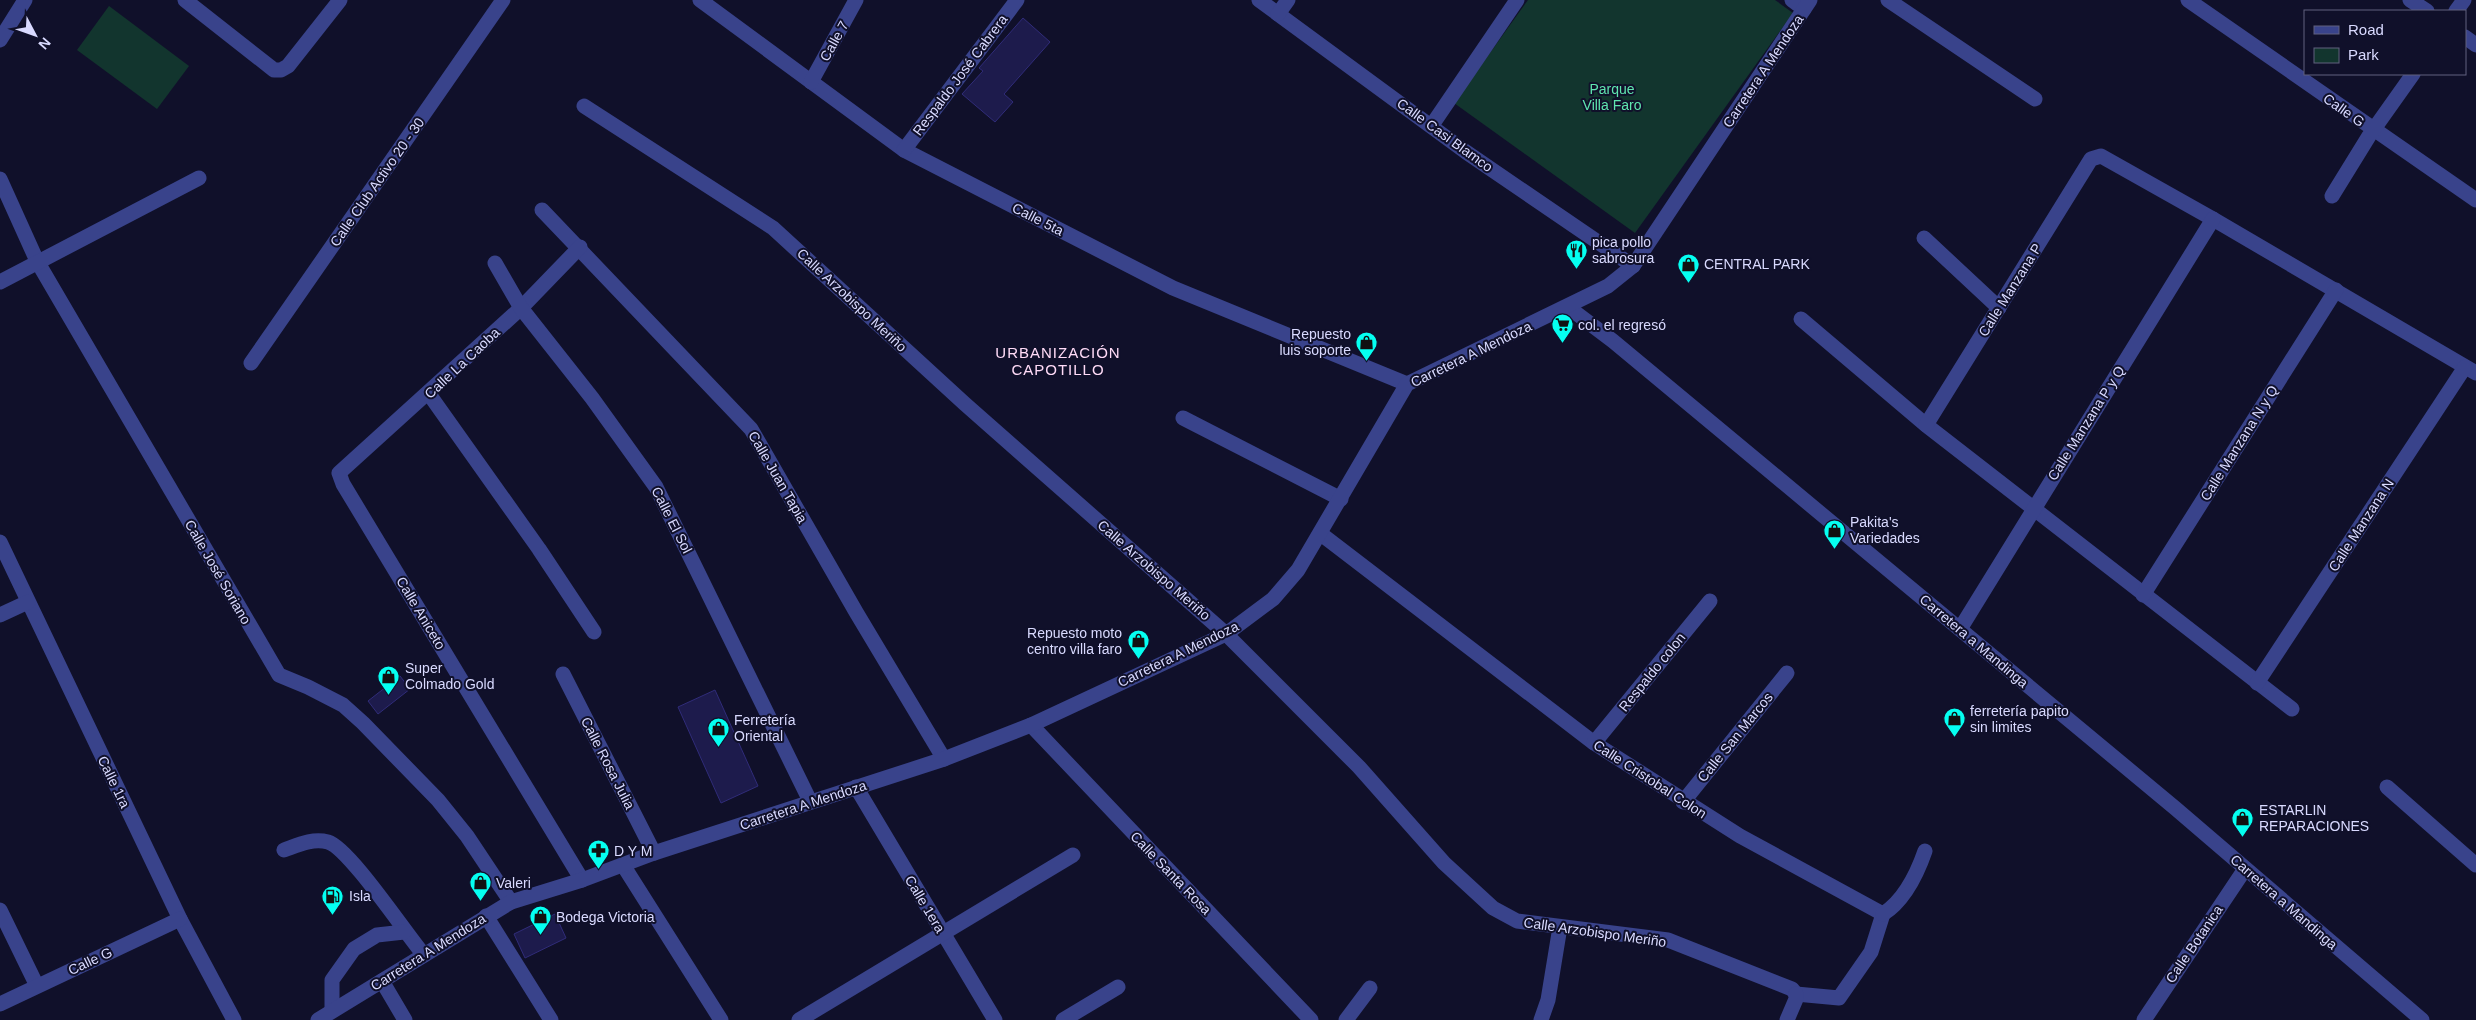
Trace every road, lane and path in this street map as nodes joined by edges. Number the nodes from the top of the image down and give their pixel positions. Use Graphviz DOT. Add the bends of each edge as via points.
graph roads {
  1 [pos="25,0"];
  2 [pos="185,0"];
  3 [pos="340,0"];
  4 [pos="503,0"];
  5 [pos="700,0"];
  6 [pos="856,0"];
  7 [pos="1017,0"];
  8 [pos="1259,0"];
  9 [pos="1288,0"];
  10 [pos="1517,0"];
  11 [pos="1792,0"];
  12 [pos="1888,0"];
  13 [pos="2188,0"];
  14 [pos="2410,0"];
  15 [pos="1807,5"];
  16 [pos="2425,10"];
  17 [pos="1278,14"];
  18 [pos="0,40"];
  19 [pos="2412,75"];
  20 [pos="811,82"];
  21 [pos="2035,99"];
  22 [pos="584,106"];
  23 [pos="1432,125"];
  24 [pos="2373,131"];
  25 [pos="904,150"];
  26 [pos="199,178"];
  27 [pos="0,180"];
  28 [pos="2332,196"];
  29 [pos="2476,200"];
  30 [pos="542,210"];
  31 [pos="2213,219"];
  32 [pos="1924,238"];
  33 [pos="580,247"];
  34 [pos="37,261"];
  35 [pos="496,263"];
  36 [pos="1633,266"];
  37 [pos="0,282"];
  38 [pos="2336,290"];
  39 [pos="1568,307"];
  40 [pos="522,308"];
  41 [pos="1999,308"];
  42 [pos="1801,319"];
  43 [pos="251,363"];
  44 [pos="2471,370"];
  45 [pos="1407,384"];
  46 [pos="429,394"];
  47 [pos="1183,418"];
  48 [pos="1926,426"];
  49 [pos="339,473"];
  50 [pos="1341,499"];
  51 [pos="2032,510"];
  52 [pos="1320,534"];
  53 [pos="0,542"];
  54 [pos="2143,595"];
  55 [pos="1710,601"];
  56 [pos="28,602"];
  57 [pos="0,615"];
  58 [pos="1960,628"];
  59 [pos="594,632"];
  60 [pos="1226,634"];
  61 [pos="1787,673"];
  62 [pos="563,674"];
  63 [pos="2257,683"];
  64 [pos="2292,709"];
  65 [pos="1031,725"];
  66 [pos="1594,743"];
  67 [pos="944,759"];
  68 [pos="2387,787"];
  69 [pos="856,788"];
  70 [pos="810,801"];
  71 [pos="1683,802"];
  72 [pos="284,850"];
  73 [pos="1925,851"];
  74 [pos="654,853"];
  75 [pos="1073,854"];
  76 [pos="623,865"];
  77 [pos="2476,866"];
  78 [pos="2245,868"];
  79 [pos="582,880"];
  80 [pos="511,902"];
  81 [pos="0,910"];
  82 [pos="1883,914"];
  83 [pos="486,916"];
  84 [pos="180,919"];
  85 [pos="1560,927"];
  86 [pos="404,932"];
  87 [pos="942,933"];
  88 [pos="424,955"];
  89 [pos="382,981"];
  90 [pos="37,986"];
  91 [pos="1118,987"];
  92 [pos="1370,988"];
  93 [pos="1796,994"];
  94 [pos="0,1004"];
  95 [pos="332,1012"];
  96 [pos="2412,1017"];
  97 [pos="234,1020"];
  98 [pos="318,1020"];
  99 [pos="405,1020"];
  100 [pos="551,1020"];
  101 [pos="721,1020"];
  102 [pos="799,1020"];
  103 [pos="995,1020"];
  104 [pos="1063,1020"];
  105 [pos="1311,1020"];
  106 [pos="1346,1020"];
  107 [pos="1541,1020"];
  108 [pos="1787,1020"];
  109 [pos="2144,1020"];
  1 -- 18 [label="street"];
  2 -- 3 [label="street" via="274,70 288,66"];
  4 -- 43 [label="street, Calle Club Activo 20 - 30"];
  5 -- 20 [label="street, Calle 5ta"];
  6 -- 20 [label="street, Calle 7"];
  7 -- 25 [label="street, Respaldo José Cabrera"];
  8 -- 17 [label="street, Calle Casi Blamco"];
  9 -- 17 [label="street"];
  10 -- 23 [label="street"];
  11 -- 15 [label="street"];
  12 -- 21 [label="street"];
  13 -- 24 [label="street, Calle G"];
  14 -- 16 [label="street"];
  15 -- 36 [label="street, Carretera A Mendoza"];
  17 -- 23 [label="street, Calle Casi Blamco"];
  19 -- 24 [label="street"];
  20 -- 25 [label="street, Calle 5ta"];
  22 -- 60 [label="street, Calle Arzobispo Meriño" via="773,228 965,404"];
  23 -- 36 [label="street, Calle Casi Blamco" via="1466,152"];
  24 -- 28 [label="street"];
  24 -- 29 [label="street, Calle G"];
  25 -- 45 [label="street, Calle 5ta" via="1173,288"];
  26 -- 34 [label="street"];
  27 -- 34 [label="street, Calle José Soriano"];
  30 -- 33 [label="street, Calle Juan Tapia"];
  31 -- 38 [label="street"];
  31 -- 41 [label="street, Calle Manzana P" via="2096,156 2091,159"];
  31 -- 51 [label="street, Calle Manzana P y Q"];
  32 -- 41 [label="street"];
  33 -- 40 [label="street, Calle La Caoba"];
  33 -- 67 [label="street, Calle Juan Tapia" via="751,428"];
  34 -- 37 [label="street"];
  34 -- 80 [label="street, Calle José Soriano" via="279,675 343,705 363,723 438,800 467,836"];
  35 -- 40 [label="street, Calle El Sol"];
  36 -- 39 [label="street, Carretera A Mendoza" via="1608,286"];
  38 -- 44 [label="street"];
  38 -- 54 [label="street, Calle Manzana N y Q"];
  39 -- 45 [label="street, Carretera A Mendoza"];
  39 -- 58 [label="street, Carretera a Mandinga"];
  40 -- 46 [label="street, Calle La Caoba"];
  40 -- 70 [label="street, Calle El Sol" via="656,487"];
  41 -- 48 [label="street, Calle Manzana P"];
  42 -- 48 [label="street"];
  44 -- 63 [label="street, Calle Manzana N"];
  45 -- 50 [label="street, Carretera A Mendoza"];
  46 -- 49 [label="street, Calle La Caoba"];
  46 -- 59 [label="street" via="539,548"];
  47 -- 50 [label="street"];
  48 -- 51 [label="street"];
  49 -- 79 [label="street, Calle Aniceto"];
  50 -- 52 [label="street, Carretera A Mendoza"];
  51 -- 54 [label="street"];
  51 -- 58 [label="street, Calle Manzana P y Q"];
  52 -- 60 [label="street, Carretera A Mendoza" via="1298,570 1273,599"];
  52 -- 66 [label="street, Calle Cristobal Colon"];
  53 -- 56 [label="street, Calle 1ra"];
  54 -- 63 [label="street"];
  55 -- 66 [label="street, Respaldo colon"];
  56 -- 57 [label="street"];
  56 -- 84 [label="street, Calle 1ra"];
  58 -- 78 [label="street, Carretera a Mandinga"];
  60 -- 65 [label="street, Carretera A Mendoza"];
  60 -- 85 [label="street, Calle Arzobispo Meriño" via="1359,767 1444,863 1493,908 1517,921"];
  61 -- 71 [label="street, Calle San Marcos"];
  62 -- 74 [label="street, Calle Rosa Julia"];
  63 -- 64 [label="street"];
  65 -- 67 [label="street, Carretera A Mendoza"];
  65 -- 105 [label="street, Calle Santa Rosa"];
  66 -- 71 [label="street, Calle Cristobal Colon"];
  67 -- 69 [label="street, Carretera A Mendoza"];
  68 -- 77 [label="street"];
  69 -- 70 [label="street, Carretera A Mendoza"];
  69 -- 87 [label="street, Calle 1era"];
  70 -- 74 [label="street, Carretera A Mendoza"];
  71 -- 82 [label="street, Calle Cristobal Colon"];
  72 -- 86 [label="street" via="310,840 329,842 349,858"];
  73 -- 82 [label="street" via="1910,886"];
  74 -- 76 [label="street, Carretera A Mendoza"];
  75 -- 87 [label="street"];
  76 -- 79 [label="street, Carretera A Mendoza"];
  76 -- 101 [label="street"];
  78 -- 96 [label="street, Carretera a Mandinga"];
  78 -- 109 [label="street, Calle Botanica"];
  79 -- 80 [label="street, Carretera A Mendoza"];
  80 -- 83 [label="street, Carretera A Mendoza"];
  81 -- 90 [label="street"];
  82 -- 93 [label="street" via="1871,952 1838,998"];
  83 -- 88 [label="street, Carretera A Mendoza"];
  83 -- 100 [label="street"];
  84 -- 90 [label="street, Calle G"];
  84 -- 97 [label="street, Calle 1ra"];
  85 -- 93 [label="street, Calle Arzobispo Meriño" via="1668,940 1792,989"];
  85 -- 107 [label="street" via="1548,1000"];
  86 -- 88 [label="street"];
  86 -- 95 [label="street" via="378,935 354,949 332,980"];
  87 -- 102 [label="street"];
  87 -- 103 [label="street, Calle 1era"];
  88 -- 89 [label="street, Carretera A Mendoza"];
  89 -- 95 [label="street, Carretera A Mendoza"];
  89 -- 99 [label="street"];
  90 -- 94 [label="street, Calle G"];
  91 -- 104 [label="street"];
  92 -- 106 [label="street"];
  93 -- 108 [label="street"];
  95 -- 98 [label="street, Carretera A Mendoza"];
}
